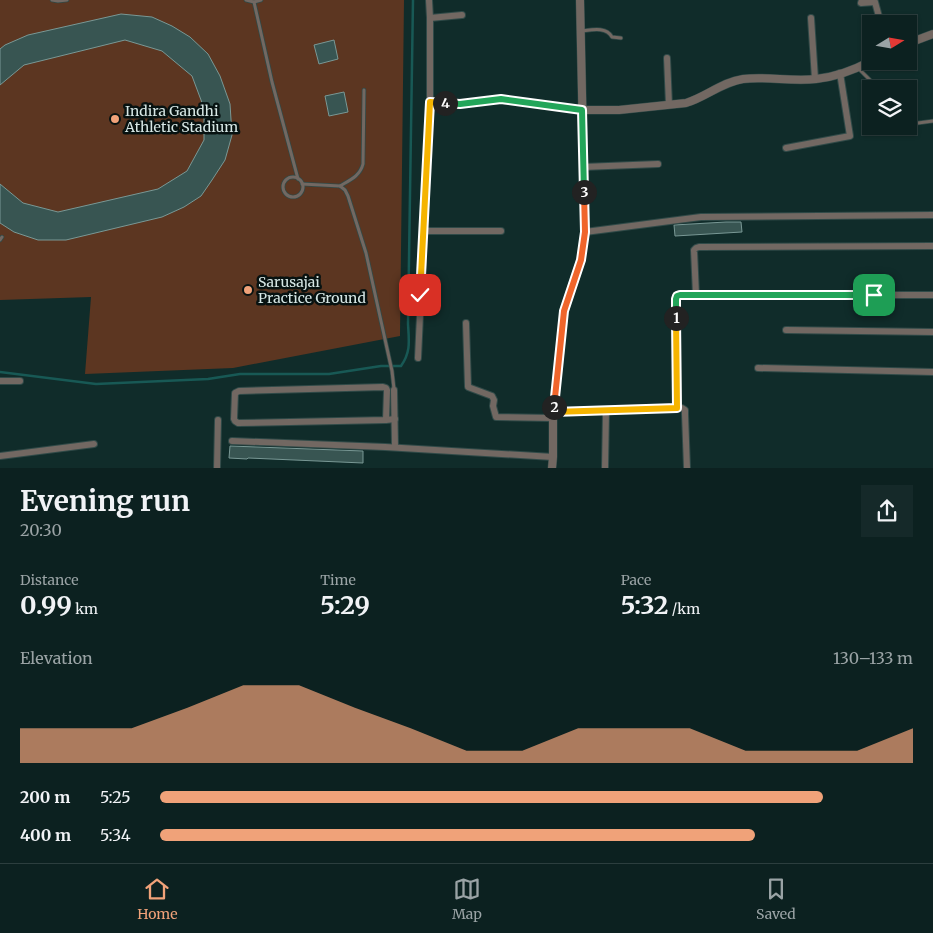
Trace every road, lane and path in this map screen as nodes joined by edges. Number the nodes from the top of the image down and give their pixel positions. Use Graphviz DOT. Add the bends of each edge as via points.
graph roads {
  1 [pos="52,0"];
  2 [pos="67,0"];
  3 [pos="246,0"];
  4 [pos="261,0"];
  5 [pos="429,0"];
  6 [pos="580,0"];
  7 [pos="862,0"];
  8 [pos="254,2"];
  9 [pos="462,15"];
  10 [pos="879,15"];
  11 [pos="430,18"];
  12 [pos="811,18"];
  13 [pos="580,31"];
  14 [pos="933,34"];
  15 [pos="621,38"];
  16 [pos="918,40"];
  17 [pos="667,58"];
  18 [pos="862,66"];
  19 [pos="858,68"];
  20 [pos="840,73"];
  21 [pos="815,79"];
  22 [pos="870,80"];
  23 [pos="364,90"];
  24 [pos="430,102"];
  25 [pos="669,105"];
  26 [pos="582,110"];
  27 [pos="933,122"];
  28 [pos="917,123"];
  29 [pos="786,148"];
  30 [pos="658,164"];
  31 [pos="583,167"];
  32 [pos="298,179"];
  33 [pos="302,184"];
  34 [pos="340,186"];
  35 [pos="933,215"];
  36 [pos="424,231"];
  37 [pos="501,231"];
  38 [pos="585,232"];
  39 [pos="933,246"];
  40 [pos="696,295"];
  41 [pos="933,295"];
  42 [pos="466,323"];
  43 [pos="786,330"];
  44 [pos="933,332"];
  45 [pos="418,358"];
  46 [pos="758,368"];
  47 [pos="933,372"];
  48 [pos="0,381"];
  49 [pos="20,381"];
  50 [pos="394,390"];
  51 [pos="677,408"];
  52 [pos="606,411"];
  53 [pos="553,415"];
  54 [pos="395,419"];
  55 [pos="218,420"];
  56 [pos="386,420"];
  57 [pos="232,442"];
  58 [pos="94,444"];
  59 [pos="395,448"];
  60 [pos="0,456"];
  61 [pos="553,457"];
  62 [pos="217,468"];
  63 [pos="552,468"];
  64 [pos="605,468"];
  65 [pos="687,468"];
  1 -- 2 [label="lane"];
  3 -- 8 [label="lane"];
  4 -- 8 [label="lane"];
  5 -- 11 [label="street"];
  6 -- 13 [label="street"];
  7 -- 10 [label="street" via="861,3 875,2"];
  8 -- 32 [label="lane"];
  9 -- 11 [label="street"];
  11 -- 24 [label="street"];
  12 -- 21 [label="street"];
  13 -- 15 [label="lane" via="604,30 612,37"];
  13 -- 26 [label="street"];
  14 -- 16 [label="street"];
  17 -- 25 [label="street"];
  18 -- 19 [label="street"];
  19 -- 20 [label="street"];
  19 -- 22 [label="lane"];
  20 -- 21 [label="street"];
  20 -- 29 [label="street" via="850,136"];
  21 -- 25 [label="street" via="742,79 686,103"];
  23 -- 34 [label="lane" via="363,164 357,176"];
  24 -- 26 [label="street" via="460,104 501,99"];
  24 -- 36 [label="street"];
  25 -- 26 [label="street"];
  26 -- 31 [label="street"];
  27 -- 28 [label="lane"];
  30 -- 31 [label="street"];
  31 -- 38 [label="street"];
  32 -- 33 [label="lane"];
  32 -- 33 [label="lane" via="289,177 284,181 286,193 297,195"];
  33 -- 34 [label="lane"];
  34 -- 50 [label="lane" via="348,196 366,253"];
  35 -- 38 [label="street" via="701,217"];
  36 -- 37 [label="street"];
  36 -- 45 [label="street"];
  38 -- 53 [label="street" via="581,260 564,311"];
  39 -- 40 [label="street" via="699,247 694,250"];
  40 -- 41 [label="street"];
  40 -- 51 [label="street" via="680,295 676,299"];
  42 -- 53 [label="street" via="468,387 492,396 496,417"];
  43 -- 44 [label="street"];
  46 -- 47 [label="street"];
  48 -- 49 [label="street"];
  50 -- 54 [label="street"];
  51 -- 52 [label="street"];
  51 -- 65 [label="street" via="682,408 686,414"];
  52 -- 53 [label="street"];
  52 -- 64 [label="street"];
  53 -- 61 [label="street"];
  54 -- 56 [label="street"];
  54 -- 59 [label="street"];
  55 -- 62 [label="street"];
  56 -- 56 [label="street" via="238,423 234,419 234,393 386,388"];
  57 -- 59 [label="street"];
  58 -- 60 [label="street"];
  59 -- 61 [label="street"];
  61 -- 63 [label="street"];
}
